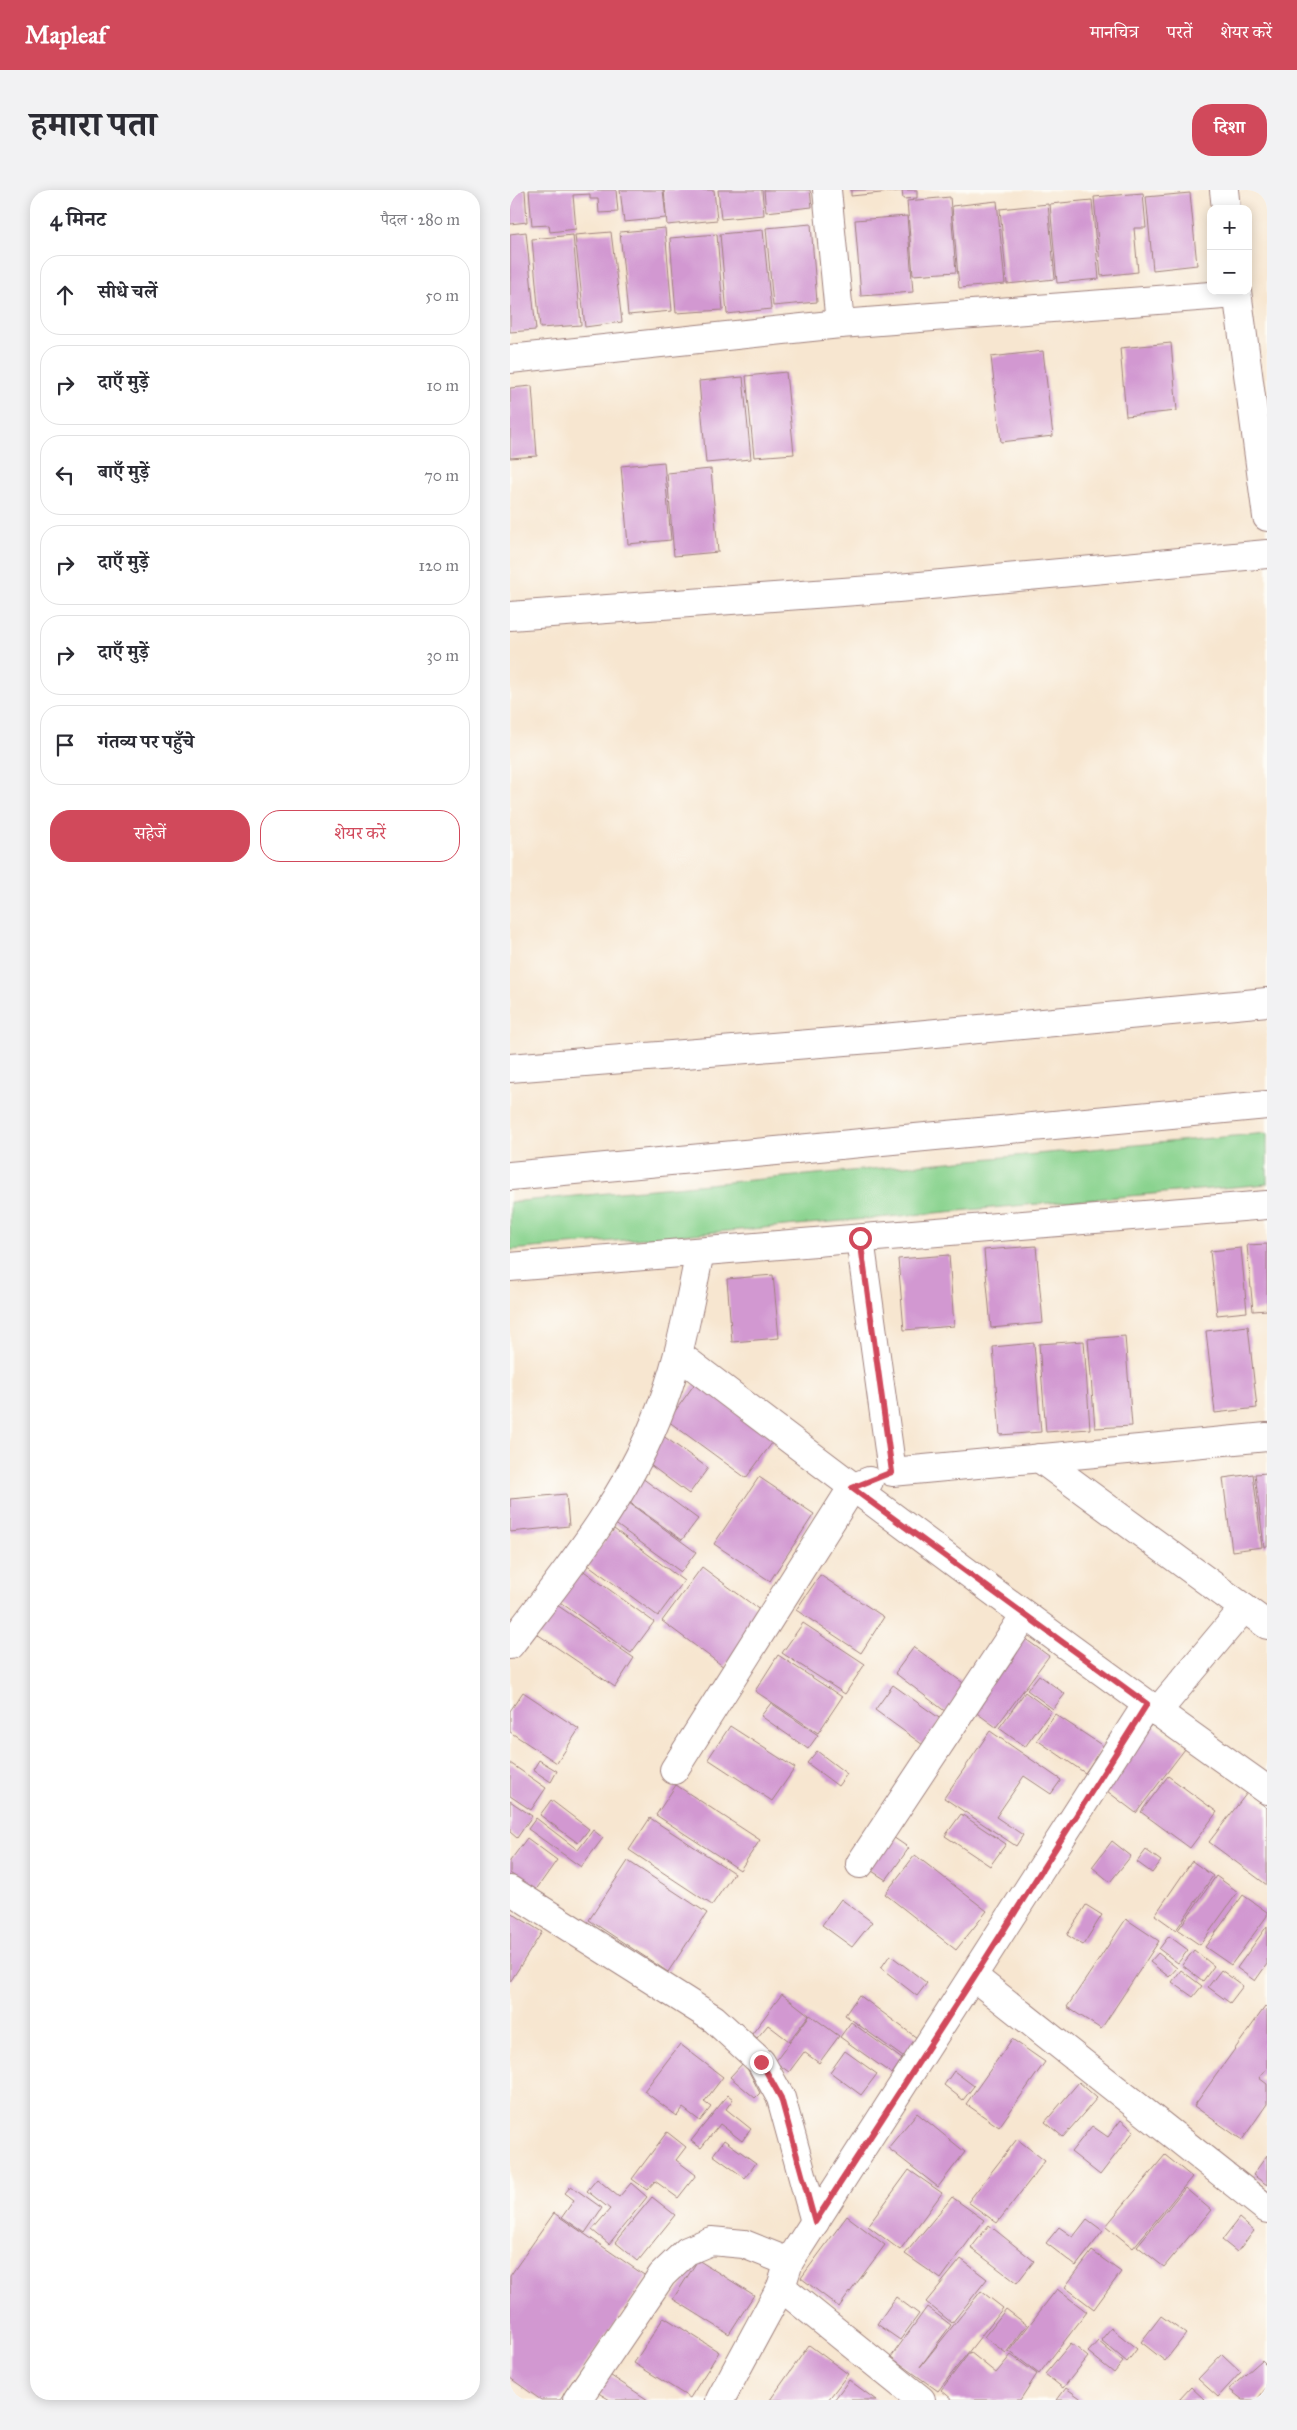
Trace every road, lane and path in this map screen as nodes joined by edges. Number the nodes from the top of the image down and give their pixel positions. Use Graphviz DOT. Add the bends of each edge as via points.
graph roads {
  1 [pos="827,190"];
  2 [pos="1224,190"];
  3 [pos="1226,205"];
  4 [pos="1211,295"];
  5 [pos="1237,295"];
  6 [pos="840,324"];
  7 [pos="510,359"];
  8 [pos="1267,517"];
  9 [pos="1267,554"];
  10 [pos="510,616"];
  11 [pos="1267,1002"];
  12 [pos="510,1068"];
  13 [pos="1267,1105"];
  14 [pos="510,1176"];
  15 [pos="1267,1205"];
  16 [pos="860,1238"];
  17 [pos="700,1252"];
  18 [pos="510,1267"];
  19 [pos="679,1355"];
  20 [pos="1267,1437"];
  21 [pos="1039,1458"];
  22 [pos="892,1472"];
  23 [pos="852,1488"];
  24 [pos="1244,1608"];
  25 [pos="1025,1615"];
  26 [pos="1267,1625"];
  27 [pos="510,1645"];
  28 [pos="1152,1708"];
  29 [pos="674,1770"];
  30 [pos="1267,1790"];
  31 [pos="860,1864"];
  32 [pos="510,1890"];
  33 [pos="974,1977"];
  34 [pos="1267,2209"];
  35 [pos="815,2222"];
  36 [pos="785,2274"];
  37 [pos="577,2400"];
  38 [pos="720,2400"];
  39 [pos="921,2400"];
  1 -- 6 [label="street"];
  2 -- 3 [label="street"];
  4 -- 6 [label="street"];
  5 -- 8 [label="street"];
  6 -- 7 [label="street"];
  9 -- 10 [label="street" via="898,588"];
  11 -- 12 [label="street" via="883,1038"];
  13 -- 14 [label="street"];
  15 -- 16 [label="street"];
  16 -- 17 [label="street"];
  16 -- 22 [label="street"];
  17 -- 18 [label="street"];
  17 -- 19 [label="street"];
  19 -- 23 [label="street"];
  19 -- 27 [label="street" via="656,1420 626,1483 587,1542"];
  20 -- 21 [label="street"];
  21 -- 22 [label="street"];
  21 -- 24 [label="street"];
  22 -- 23 [label="street"];
  23 -- 25 [label="street"];
  23 -- 29 [label="street"];
  24 -- 26 [label="street"];
  24 -- 28 [label="street"];
  25 -- 28 [label="street"];
  25 -- 31 [label="street"];
  28 -- 30 [label="street"];
  28 -- 33 [label="street"];
  32 -- 35 [label="street" via="714,2019 761,2062 781,2098"];
  33 -- 34 [label="street"];
  33 -- 35 [label="street"];
  35 -- 36 [label="street"];
  36 -- 37 [label="street" via="744,2244 711,2241 687,2251 662,2275"];
  36 -- 38 [label="street"];
  36 -- 39 [label="street"];
}
